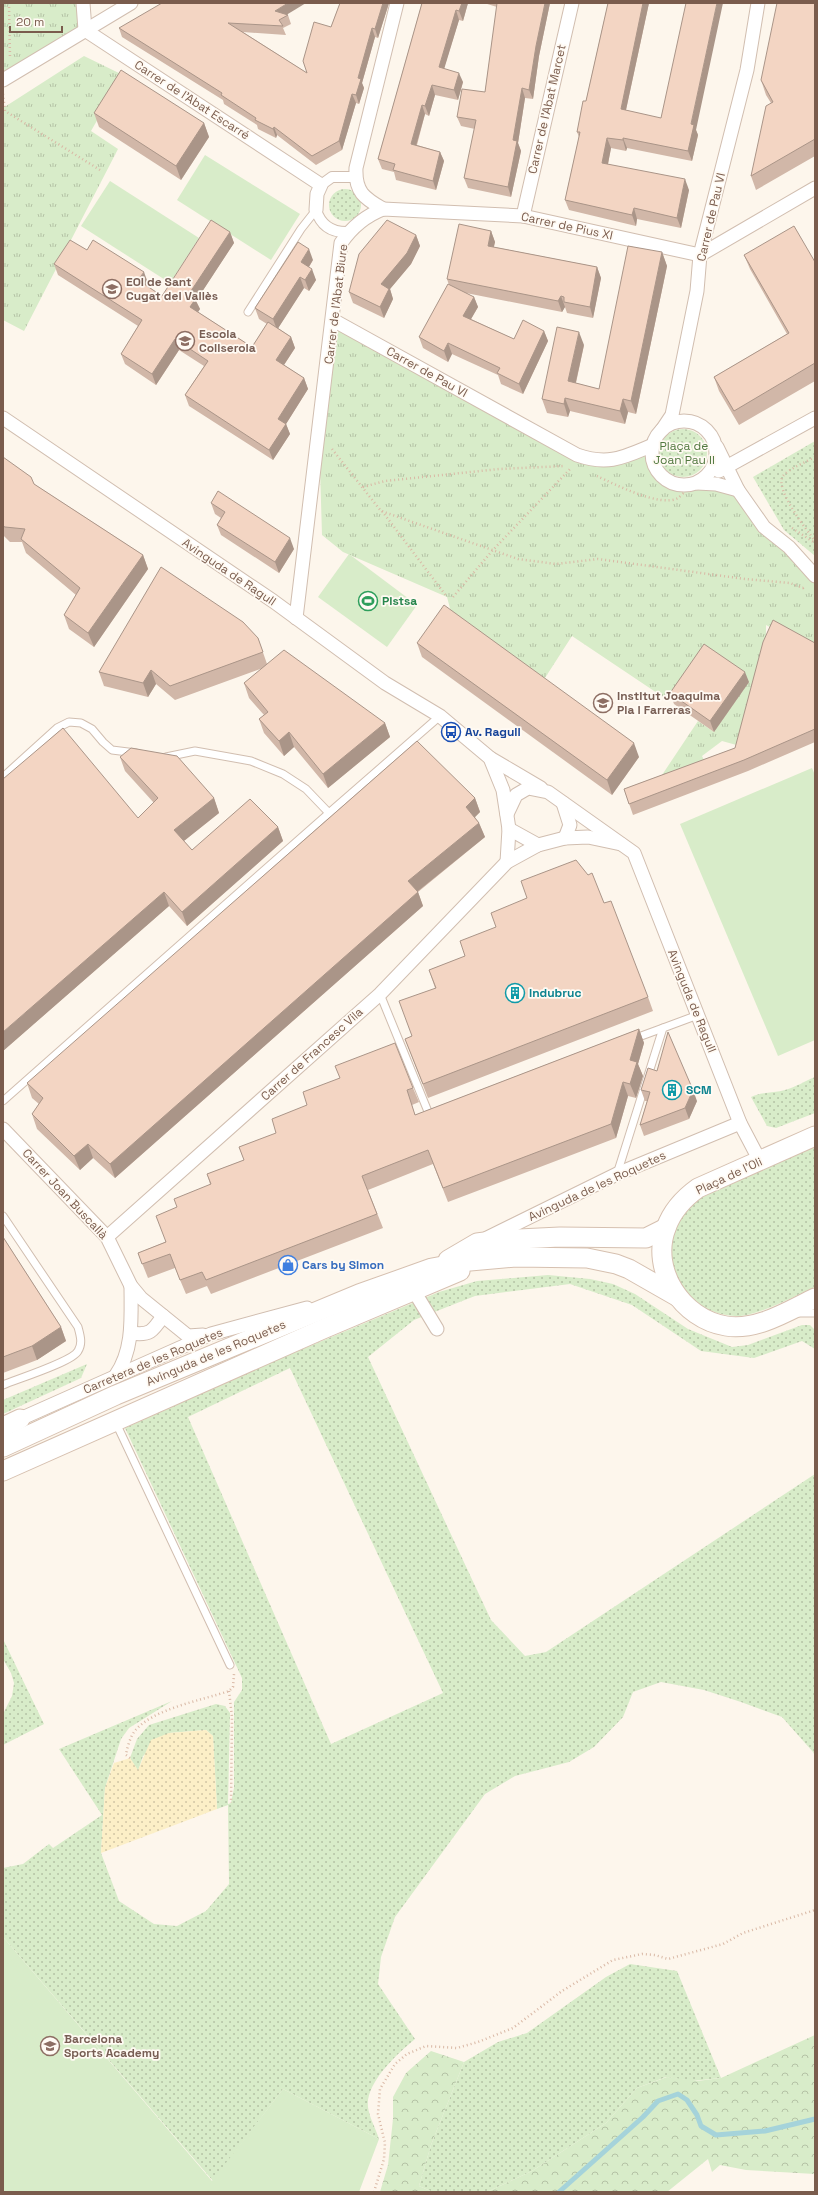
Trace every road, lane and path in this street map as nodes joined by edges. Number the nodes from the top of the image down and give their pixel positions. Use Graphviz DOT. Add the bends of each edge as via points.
graph roads {
  1 [pos="9,3"];
  2 [pos="83,3"];
  3 [pos="131,3"];
  4 [pos="397,3"];
  5 [pos="572,3"];
  6 [pos="758,3"];
  7 [pos="85,30"];
  8 [pos="7,77"];
  9 [pos="3,94"];
  10 [pos="100,170"];
  11 [pos="356,176"];
  12 [pos="322,185"];
  13 [pos="815,188"];
  14 [pos="316,210"];
  15 [pos="383,210"];
  16 [pos="523,216"];
  17 [pos="348,232"];
  18 [pos="700,255"];
  19 [pos="248,312"];
  20 [pos="333,320"];
  21 [pos="3,418"];
  22 [pos="815,418"];
  23 [pos="662,430"];
  24 [pos="319,434"];
  25 [pos="654,445"];
  26 [pos="715,445"];
  27 [pos="565,449"];
  28 [pos="815,457"];
  29 [pos="744,458"];
  30 [pos="577,462"];
  31 [pos="726,467"];
  32 [pos="593,473"];
  33 [pos="697,482"];
  34 [pos="363,487"];
  35 [pos="738,490"];
  36 [pos="381,511"];
  37 [pos="790,527"];
  38 [pos="815,542"];
  39 [pos="492,551"];
  40 [pos="812,580"];
  41 [pos="447,597"];
  42 [pos="453,597"];
  43 [pos="296,618"];
  44 [pos="440,716"];
  45 [pos="145,755"];
  46 [pos="159,757"];
  47 [pos="490,758"];
  48 [pos="3,777"];
  49 [pos="548,792"];
  50 [pos="564,803"];
  51 [pos="329,813"];
  52 [pos="507,814"];
  53 [pos="509,829"];
  54 [pos="565,838"];
  55 [pos="621,844"];
  56 [pos="538,845"];
  57 [pos="507,862"];
  58 [pos="380,994"];
  59 [pos="698,1015"];
  60 [pos="663,1028"];
  61 [pos="626,1041"];
  62 [pos="3,1101"];
  63 [pos="443,1109"];
  64 [pos="740,1123"];
  65 [pos="3,1129"];
  66 [pos="815,1136"];
  67 [pos="760,1161"];
  68 [pos="617,1174"];
  69 [pos="3,1216"];
  70 [pos="666,1228"];
  71 [pos="107,1237"];
  72 [pos="477,1243"];
  73 [pos="504,1258"];
  74 [pos="432,1268"];
  75 [pos="131,1286"];
  76 [pos="414,1290"];
  77 [pos="359,1294"];
  78 [pos="678,1297"];
  79 [pos="815,1298"];
  80 [pos="815,1313"];
  81 [pos="780,1314"];
  82 [pos="163,1316"];
  83 [pos="436,1329"];
  84 [pos="131,1332"];
  85 [pos="211,1334"];
  86 [pos="116,1375"];
  87 [pos="3,1385"];
  88 [pos="115,1421"];
  89 [pos="12,1423"];
  90 [pos="3,1447"];
  91 [pos="3,1470"];
  92 [pos="230,1665"];
  93 [pos="229,1691"];
  94 [pos="130,1758"];
  95 [pos="231,1804"];
  96 [pos="815,1910"];
  97 [pos="374,2192"];
  1 -- 8 [label="path"];
  2 -- 7 [label="street"];
  3 -- 7 [label="street"];
  4 -- 11 [label="street"];
  5 -- 16 [label="street, Carrer de l'Abat Marcet"];
  6 -- 18 [label="street, Carrer de Pau VI" via="747,70"];
  7 -- 8 [label="street"];
  7 -- 12 [label="street, Carrer de l'Abat Escarré"];
  9 -- 10 [label="path" via="5,111"];
  11 -- 12 [label="street" via="332,177"];
  11 -- 15 [label="street" via="362,194"];
  12 -- 14 [label="street" via="317,194"];
  13 -- 18 [label="street"];
  14 -- 17 [label="street" via="319,220 330,230"];
  14 -- 19 [label="lane"];
  15 -- 16 [label="street, Carrer de Pius XI"];
  15 -- 17 [label="street, Carrer de l'Abat Biure" via="364,218"];
  16 -- 18 [label="street, Carrer de Pius XI"];
  17 -- 20 [label="street, Carrer de l'Abat Biure" via="341,243"];
  18 -- 23 [label="street, Carrer de Pau VI" via="698,291 672,415"];
  20 -- 24 [label="street, Carrer de l'Abat Biure"];
  20 -- 27 [label="street, Carrer de Pau VI"];
  21 -- 43 [label="street, Avinguda de Ragull"];
  22 -- 29 [label="street"];
  23 -- 25 [label="street"];
  23 -- 26 [label="street" via="677,422 688,421 709,432"];
  24 -- 34 [label="path"];
  24 -- 43 [label="street, Carrer de l'Abat Biure"];
  25 -- 27 [label="street, Carrer de Pau VI" via="612,460 595,461"];
  25 -- 33 [label="street" via="653,460 661,475 679,485"];
  26 -- 31 [label="street"];
  26 -- 33 [label="street" via="715,463 710,472"];
  27 -- 30 [label="path"];
  28 -- 38 [label="path" via="787,473 781,483 786,498"];
  29 -- 31 [label="street"];
  29 -- 35 [label="street"];
  30 -- 34 [label="path" via="564,467 498,469 385,481"];
  30 -- 39 [label="path"];
  31 -- 33 [label="street"];
  31 -- 35 [label="street"];
  32 -- 33 [label="path" via="649,498 678,498"];
  33 -- 35 [label="street"];
  34 -- 36 [label="path"];
  35 -- 40 [label="street" via="764,527 789,547"];
  36 -- 39 [label="path"];
  36 -- 41 [label="path"];
  37 -- 38 [label="path"];
  39 -- 40 [label="path" via="536,563 556,564 598,559 790,583 803,588"];
  39 -- 42 [label="path"];
  43 -- 44 [label="street, Avinguda de Ragull" via="385,683"];
  44 -- 47 [label="street, Avinguda de Ragull"];
  44 -- 51 [label="lane"];
  45 -- 48 [label="lane" via="112,750 92,729 81,722 69,722 58,728"];
  46 -- 51 [label="lane" via="195,751 251,761 283,774 306,789"];
  47 -- 49 [label="street"];
  47 -- 52 [label="street" via="503,790"];
  49 -- 50 [label="street"];
  49 -- 52 [label="street" via="528,788 516,795"];
  50 -- 54 [label="street" via="570,825"];
  50 -- 55 [label="street"];
  51 -- 62 [label="lane"];
  52 -- 53 [label="street"];
  53 -- 56 [label="street"];
  53 -- 57 [label="street"];
  54 -- 55 [label="street" via="588,837"];
  54 -- 56 [label="street"];
  55 -- 59 [label="street, Avinguda de Ragull" via="634,853"];
  56 -- 57 [label="street, Carrer de Francesc Vila"];
  57 -- 58 [label="street, Carrer de Francesc Vila"];
  58 -- 63 [label="lane" via="429,1114"];
  58 -- 71 [label="street, Carrer de Francesc Vila"];
  59 -- 60 [label="lane"];
  59 -- 64 [label="street, Avinguda de Ragull"];
  60 -- 61 [label="lane"];
  60 -- 68 [label="lane"];
  64 -- 67 [label="street, Avinguda de Ragull"];
  64 -- 68 [label="street, Avinguda de les Roquetes"];
  65 -- 71 [label="street, Carrer Joan Buscallà"];
  66 -- 67 [label="main road, Plaça de l'Oli"];
  67 -- 70 [label="main road, Plaça de l'Oli" via="694,1191 683,1200"];
  68 -- 72 [label="street, Avinguda de les Roquetes"];
  69 -- 87 [label="lane" via="78,1327 81,1341 78,1351 68,1359"];
  70 -- 72 [label="main road, Avinguda de les Roquetes" via="646,1238 523,1238"];
  70 -- 78 [label="main road, Plaça de l'Oli" via="662,1248 665,1272"];
  71 -- 75 [label="street, Carrer Joan Buscallà"];
  72 -- 74 [label="main road, Avinguda de les Roquetes"];
  73 -- 74 [label="main road, Avinguda de les Roquetes"];
  73 -- 76 [label="main road" via="462,1270"];
  73 -- 78 [label="main road, Avinguda de les Roquetes" via="548,1256 602,1261 635,1272"];
  74 -- 77 [label="main road, Avinguda de les Roquetes"];
  75 -- 82 [label="street, Carrer Joan Buscallà"];
  75 -- 84 [label="street, Carrer Joan Buscallà"];
  76 -- 83 [label="street"];
  76 -- 88 [label="main road"];
  77 -- 85 [label="street, Carretera de les Roquetes"];
  77 -- 90 [label="main road, Avinguda de les Roquetes" via="116,1396"];
  78 -- 81 [label="main road, Plaça de l'Oli" via="691,1311 726,1326 758,1323"];
  79 -- 81 [label="main road, Plaça de l'Oli"];
  80 -- 81 [label="lane"];
  82 -- 84 [label="street" via="154,1329 143,1335"];
  82 -- 85 [label="street, Carrer Joan Buscallà" via="188,1336"];
  84 -- 86 [label="street, Carrer Joan Buscallà" via="124,1360"];
  85 -- 86 [label="street, Carretera de les Roquetes"];
  86 -- 89 [label="street, Carretera de les Roquetes"];
  88 -- 91 [label="main road"];
  88 -- 92 [label="lane"];
  92 -- 93 [label="path" via="235,1680 234,1687"];
  93 -- 94 [label="path" via="164,1712 146,1721 134,1732 126,1755"];
  93 -- 95 [label="path" via="232,1717"];
  96 -- 97 [label="path" via="743,1933 723,1944 668,1960 642,1954 613,1960 562,1991 513,2028 457,2048 426,2046 407,2054 395,2064 380,2090 378,2114 385,2143 384,2159"];
}
